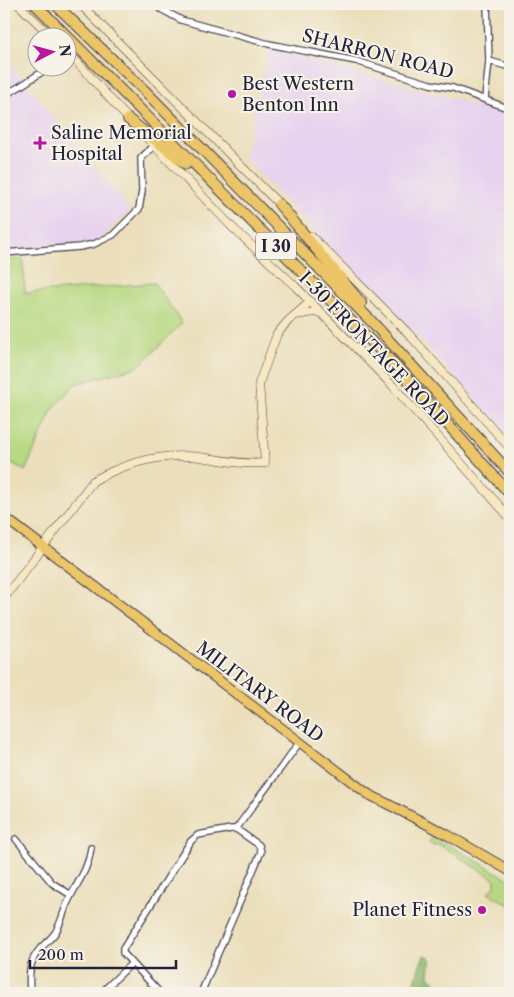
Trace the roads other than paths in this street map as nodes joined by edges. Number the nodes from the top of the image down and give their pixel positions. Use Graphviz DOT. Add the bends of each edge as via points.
graph roads {
  1 [pos="18,4"];
  2 [pos="35,4"];
  3 [pos="55,4"];
  4 [pos="80,4"];
  5 [pos="152,4"];
  6 [pos="487,4"];
  7 [pos="43,28"];
  8 [pos="489,61"];
  9 [pos="78,63"];
  10 [pos="510,67"];
  11 [pos="33,78"];
  12 [pos="4,95"];
  13 [pos="484,99"];
  14 [pos="510,108"];
  15 [pos="128,119"];
  16 [pos="154,146"];
  17 [pos="219,190"];
  18 [pos="279,204"];
  19 [pos="4,253"];
  20 [pos="310,302"];
  21 [pos="322,314"];
  22 [pos="294,316"];
  23 [pos="373,323"];
  24 [pos="510,448"];
  25 [pos="510,473"];
  26 [pos="510,494"];
  27 [pos="4,517"];
  28 [pos="510,518"];
  29 [pos="43,546"];
  30 [pos="4,597"];
  31 [pos="299,743"];
  32 [pos="236,830"];
  33 [pos="16,839"];
  34 [pos="91,848"];
  35 [pos="510,871"];
  36 [pos="71,895"];
  37 [pos="132,963"];
  38 [pos="30,993"];
  39 [pos="100,993"];
  40 [pos="160,993"];
  41 [pos="201,993"];
  1 -- 7 [label="main road"];
  2 -- 17 [label="highway, I 30"];
  3 -- 23 [label="highway, I 30"];
  4 -- 18 [label="main road, I-30 FRONTAGE ROAD"];
  5 -- 13 [label="street, SHARRON ROAD" via="181,20 269,44 356,61"];
  6 -- 8 [label="street"];
  8 -- 10 [label="street"];
  8 -- 13 [label="street"];
  9 -- 15 [label="main road, I-30 FRONTAGE ROAD"];
  11 -- 12 [label="street"];
  13 -- 14 [label="street, SHARRON ROAD"];
  15 -- 16 [label="main road, I-30 FRONTAGE ROAD"];
  15 -- 17 [label="highway"];
  16 -- 19 [label="street" via="141,158 139,209 113,235 80,247"];
  16 -- 20 [label="main road, I-30 FRONTAGE ROAD"];
  17 -- 26 [label="highway, I 30" via="391,361"];
  18 -- 23 [label="highway" via="358,299"];
  18 -- 24 [label="main road, I-30 FRONTAGE ROAD" via="408,333"];
  20 -- 21 [label="main road, I-30 FRONTAGE ROAD"];
  20 -- 22 [label="main road"];
  21 -- 22 [label="main road" via="314,312"];
  21 -- 28 [label="main road, I-30 FRONTAGE ROAD" via="392,385"];
  22 -- 29 [label="main road" via="277,334 259,384 265,463 164,456 125,466 93,481"];
  23 -- 25 [label="highway, I 30"];
  27 -- 29 [label="main road, MILITARY ROAD"];
  29 -- 30 [label="main road"];
  29 -- 31 [label="main road, MILITARY ROAD"];
  31 -- 32 [label="street"];
  31 -- 35 [label="main road, MILITARY ROAD" via="368,794"];
  32 -- 37 [label="street" via="198,835 191,841 123,949"];
  32 -- 41 [label="street" via="259,845 260,852"];
  33 -- 36 [label="street" via="52,883"];
  34 -- 36 [label="street" via="90,862"];
  36 -- 38 [label="street" via="55,933 30,964"];
  37 -- 39 [label="street"];
  37 -- 40 [label="street"];
}
